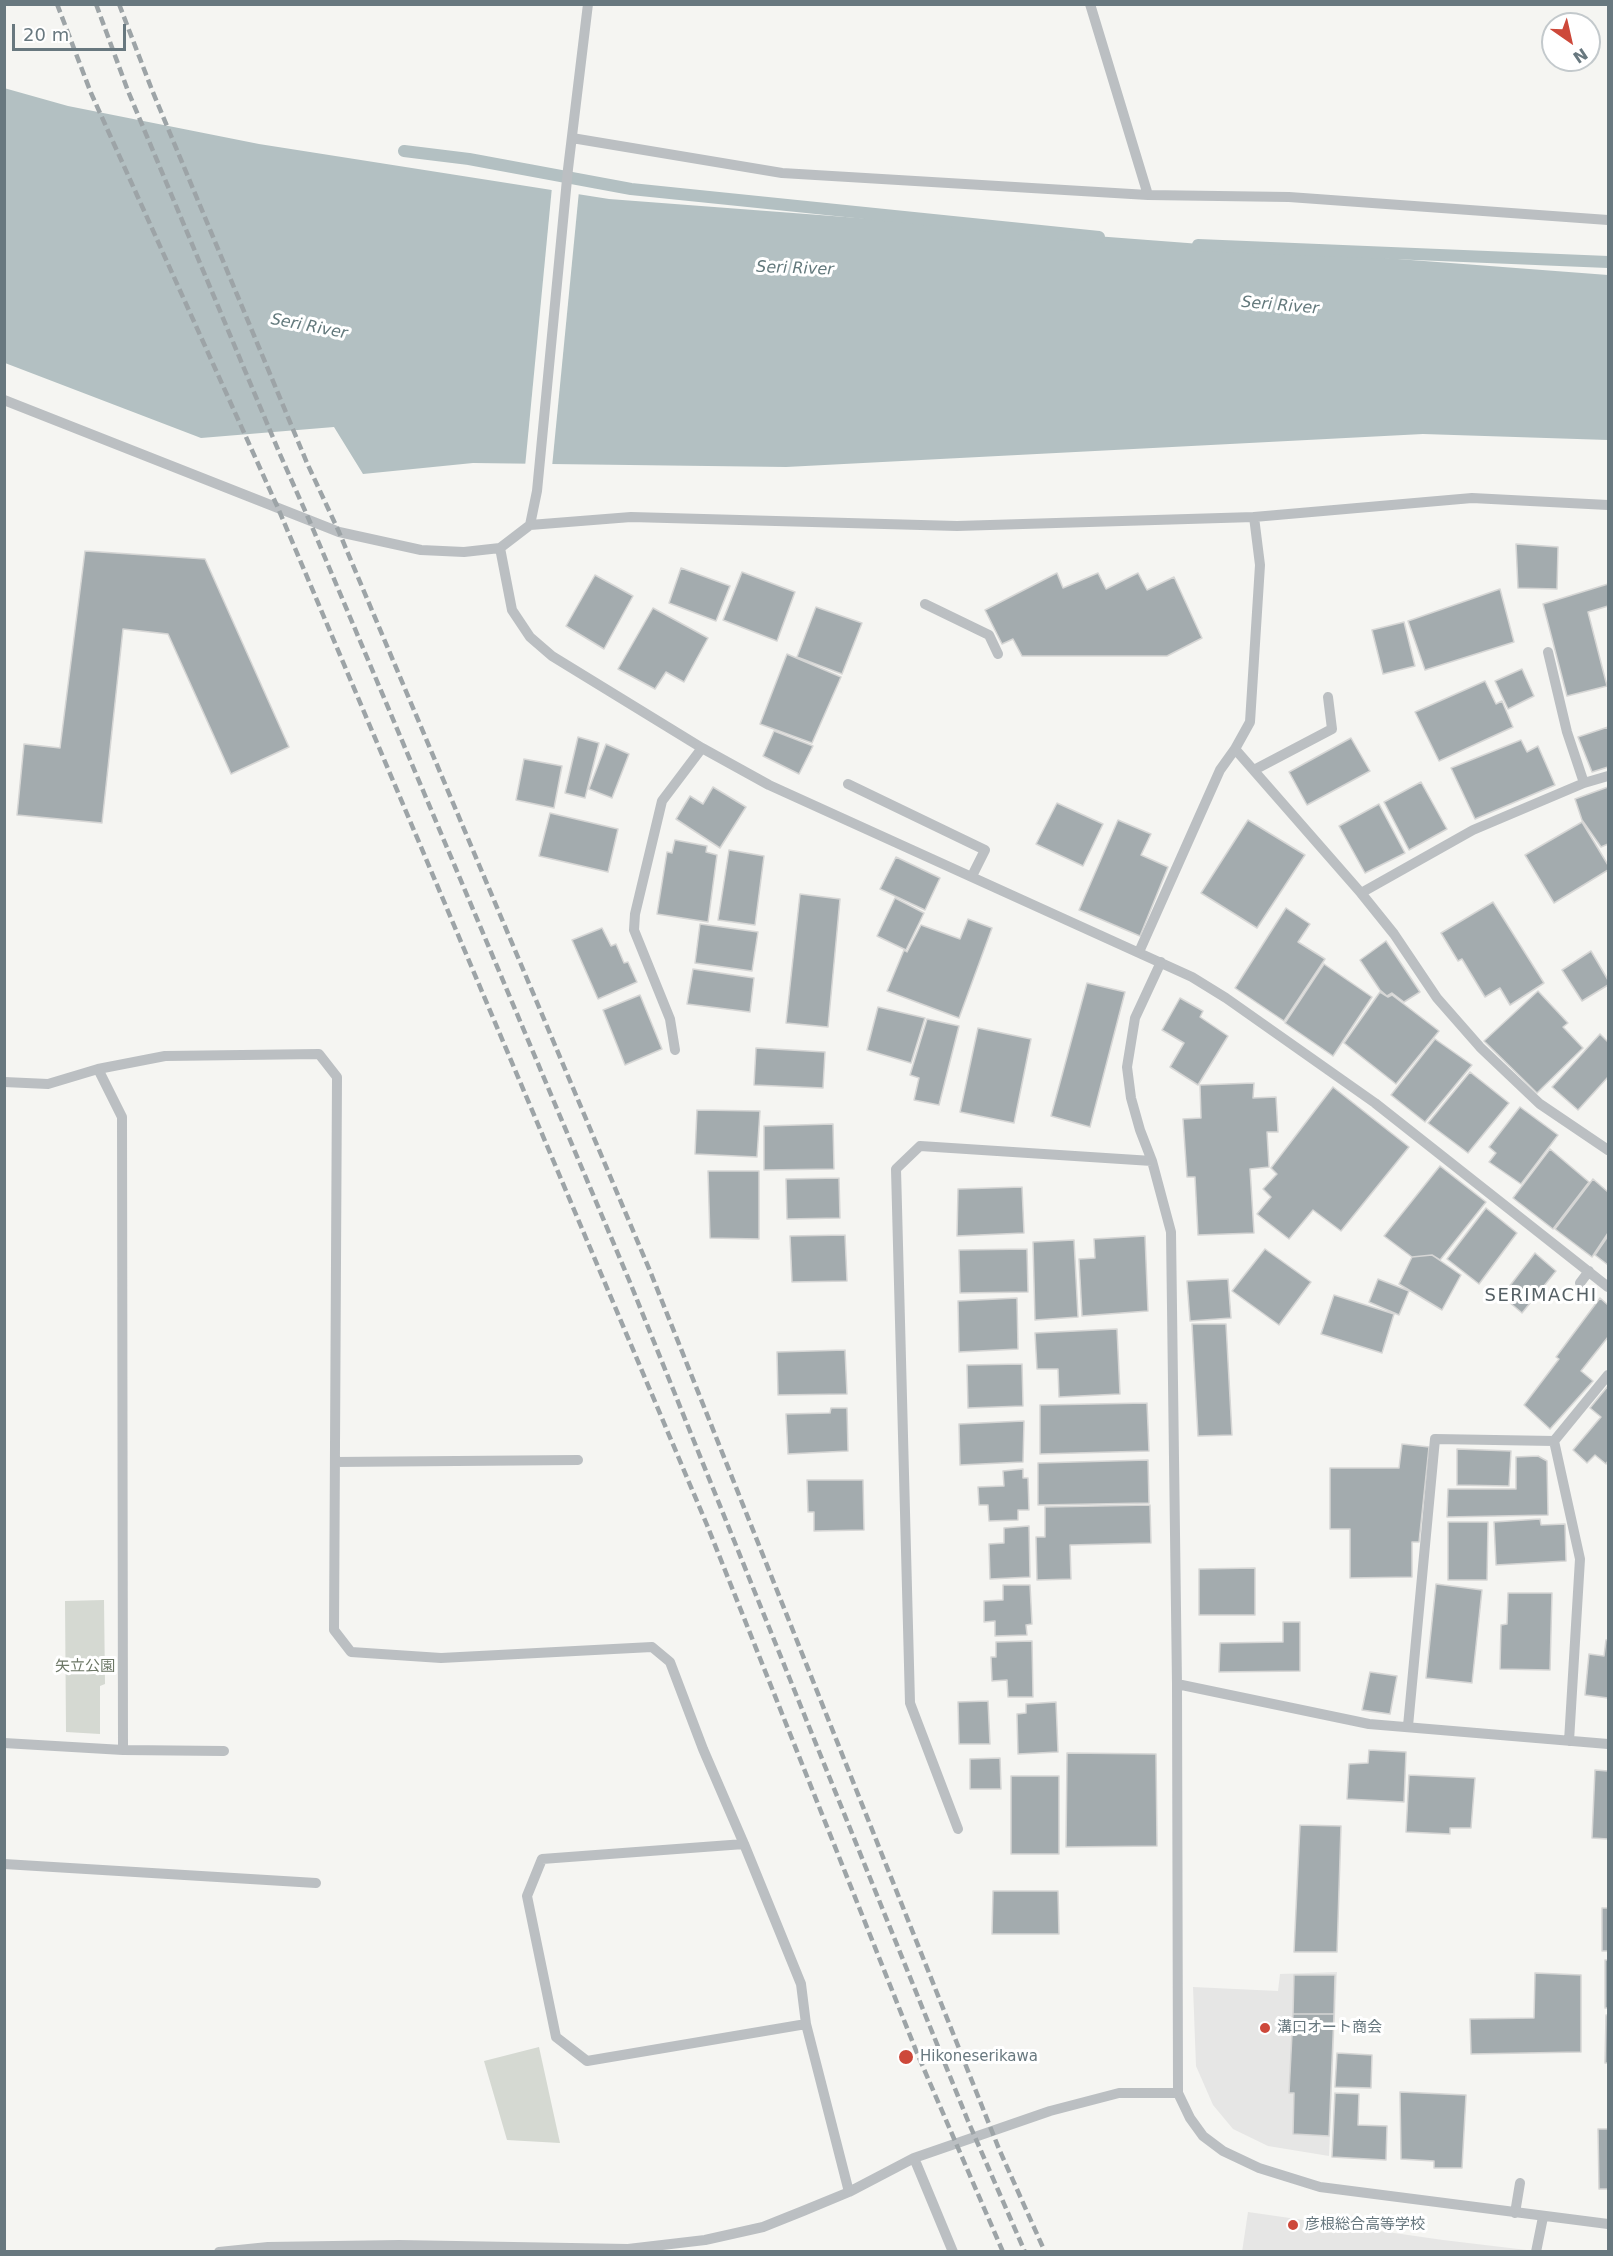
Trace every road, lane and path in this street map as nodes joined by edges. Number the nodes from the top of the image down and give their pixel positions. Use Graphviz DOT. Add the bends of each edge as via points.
graph roads {
  1 [pos="588,4"];
  2 [pos="1089,4"];
  3 [pos="572,138"];
  4 [pos="1148,195"];
  5 [pos="1608,220"];
  6 [pos="4,400"];
  7 [pos="1608,505"];
  8 [pos="1254,517"];
  9 [pos="530,525"];
  10 [pos="500,548"];
  11 [pos="925,604"];
  12 [pos="1548,652"];
  13 [pos="998,654"];
  14 [pos="1328,697"];
  15 [pos="702,748"];
  16 [pos="1235,749"];
  17 [pos="1254,770"];
  18 [pos="1608,776"];
  19 [pos="1584,783"];
  20 [pos="848,784"];
  21 [pos="972,876"];
  22 [pos="1361,893"];
  23 [pos="1139,952"];
  24 [pos="1161,962"];
  25 [pos="675,1050"];
  26 [pos="98,1069"];
  27 [pos="4,1082"];
  28 [pos="1608,1150"];
  29 [pos="1152,1161"];
  30 [pos="1589,1271"];
  31 [pos="1580,1283"];
  32 [pos="1608,1287"];
  33 [pos="1608,1376"];
  34 [pos="1554,1441"];
  35 [pos="578,1460"];
  36 [pos="335,1462"];
  37 [pos="1177,1684"];
  38 [pos="1408,1726"];
  39 [pos="1569,1741"];
  40 [pos="4,1743"];
  41 [pos="1608,1744"];
  42 [pos="123,1750"];
  43 [pos="224,1750"];
  44 [pos="958,1829"];
  45 [pos="744,1844"];
  46 [pos="4,1864"];
  47 [pos="316,1883"];
  48 [pos="806,2024"];
  49 [pos="1178,2093"];
  50 [pos="914,2158"];
  51 [pos="1520,2183"];
  52 [pos="849,2192"];
  53 [pos="1515,2213"];
  54 [pos="1543,2217"];
  55 [pos="1608,2224"];
  56 [pos="219,2252"];
  57 [pos="953,2252"];
  58 [pos="1536,2252"];
  1 -- 3 [label="street"];
  2 -- 4 [label="street"];
  3 -- 4 [label="street" via="782,173"];
  3 -- 9 [label="street" via="537,491"];
  4 -- 5 [label="street" via="1289,197"];
  6 -- 10 [label="street" via="339,532 421,550 464,552"];
  7 -- 8 [label="street" via="1472,498"];
  8 -- 9 [label="street" via="957,526 631,517"];
  8 -- 16 [label="street" via="1260,565 1250,722"];
  9 -- 10 [label="street"];
  10 -- 15 [label="street" via="512,610 530,637 552,656"];
  11 -- 13 [label="street" via="989,635"];
  12 -- 19 [label="street"];
  14 -- 17 [label="street" via="1332,729"];
  15 -- 21 [label="street" via="769,785"];
  15 -- 25 [label="street" via="662,801 635,914 634,930 670,1019"];
  16 -- 17 [label="street"];
  16 -- 23 [label="street" via="1211,778"];
  17 -- 22 [label="street"];
  18 -- 19 [label="street"];
  19 -- 22 [label="street" via="1473,830"];
  20 -- 21 [label="street" via="985,850"];
  21 -- 23 [label="street"];
  22 -- 28 [label="street" via="1437,998 1480,1047 1540,1104"];
  23 -- 24 [label="street"];
  24 -- 29 [label="street" via="1135,1018 1127,1067 1131,1098"];
  24 -- 30 [label="street" via="1226,998 1375,1103"];
  26 -- 27 [label="street" via="48,1084"];
  26 -- 36 [label="street" via="165,1056 318,1054 337,1077"];
  26 -- 42 [label="street" via="122,1117"];
  29 -- 37 [label="street" via="1171,1232"];
  29 -- 44 [label="street" via="920,1146 896,1169 910,1703"];
  30 -- 31 [label="street"];
  30 -- 32 [label="street"];
  33 -- 34 [label="street"];
  34 -- 38 [label="street" via="1435,1439"];
  34 -- 39 [label="street" via="1580,1559"];
  35 -- 36 [label="street"];
  36 -- 45 [label="street" via="334,1630 351,1652 441,1658 652,1647 670,1662"];
  37 -- 38 [label="street" via="1299,1714"];
  37 -- 49 [label="street"];
  38 -- 39 [label="street"];
  39 -- 41 [label="street"];
  40 -- 42 [label="street"];
  42 -- 43 [label="street"];
  45 -- 48 [label="street" via="801,1983"];
  45 -- 48 [label="street" via="542,1859 527,1896 556,2037 587,2061"];
  46 -- 47 [label="street"];
  48 -- 52 [label="street"];
  49 -- 50 [label="street" via="1119,2093 1050,2111"];
  49 -- 53 [label="street" via="1203,2136 1223,2151 1259,2168 1320,2187"];
  50 -- 52 [label="street"];
  50 -- 57 [label="street"];
  51 -- 53 [label="street"];
  52 -- 56 [label="street" via="763,2227 705,2240 628,2249 399,2245 268,2247"];
  53 -- 54 [label="street"];
  54 -- 55 [label="street"];
  54 -- 58 [label="street"];
}
